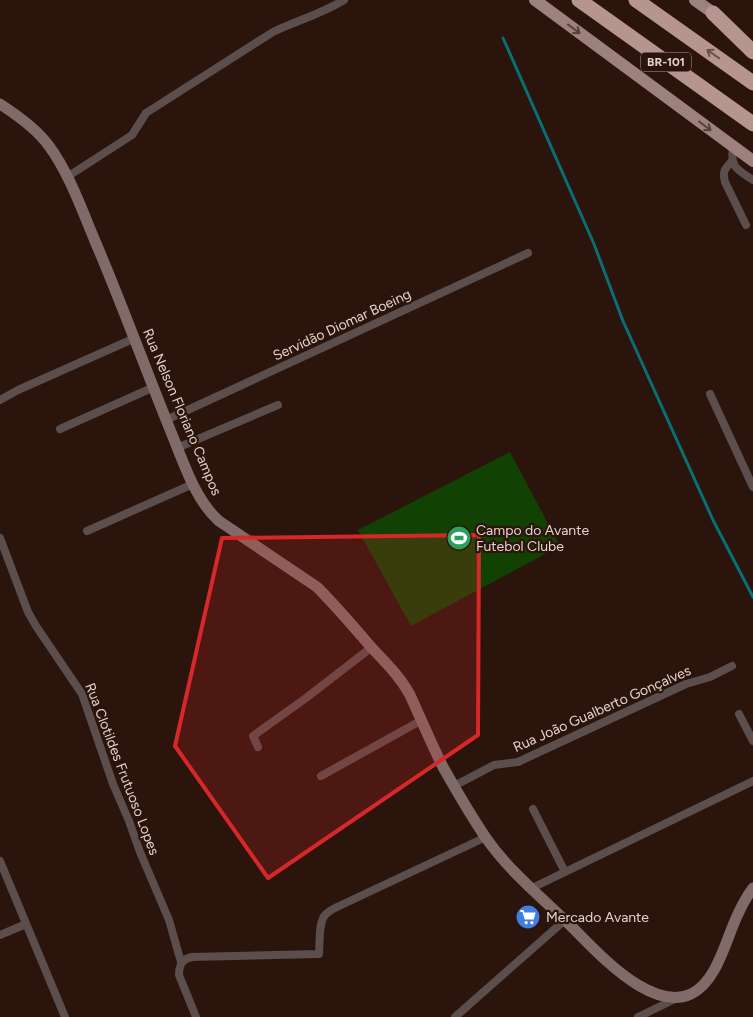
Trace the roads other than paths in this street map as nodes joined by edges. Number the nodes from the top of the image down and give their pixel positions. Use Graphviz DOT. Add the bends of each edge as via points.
graph roads {
  1 [pos="344,0"];
  2 [pos="535,0"];
  3 [pos="566,0"];
  4 [pos="579,0"];
  5 [pos="636,0"];
  6 [pos="695,0"];
  7 [pos="713,13"];
  8 [pos="631,37"];
  9 [pos="753,42"];
  10 [pos="753,52"];
  11 [pos="753,83"];
  12 [pos="0,104"];
  13 [pos="753,124"];
  14 [pos="733,147"];
  15 [pos="753,160"];
  16 [pos="732,161"];
  17 [pos="67,177"];
  18 [pos="753,180"];
  19 [pos="746,224"];
  20 [pos="528,253"];
  21 [pos="135,338"];
  22 [pos="154,387"];
  23 [pos="710,394"];
  24 [pos="0,400"];
  25 [pos="278,405"];
  26 [pos="166,420"];
  27 [pos="60,429"];
  28 [pos="177,448"];
  29 [pos="193,484"];
  30 [pos="753,488"];
  31 [pos="87,531"];
  32 [pos="0,538"];
  33 [pos="372,647"];
  34 [pos="732,666"];
  35 [pos="739,714"];
  36 [pos="422,720"];
  37 [pos="753,740"];
  38 [pos="258,747"];
  39 [pos="321,776"];
  40 [pos="753,780"];
  41 [pos="454,786"];
  42 [pos="533,808"];
  43 [pos="486,837"];
  44 [pos="0,861"];
  45 [pos="565,872"];
  46 [pos="532,888"];
  47 [pos="753,888"];
  48 [pos="565,920"];
  49 [pos="26,924"];
  50 [pos="0,934"];
  51 [pos="181,962"];
  52 [pos="677,998"];
  53 [pos="65,1017"];
  54 [pos="196,1017"];
  55 [pos="455,1017"];
  56 [pos="638,1017"];
  1 -- 17 [label="street" via="319,14 272,32 146,113 132,135"];
  2 -- 14 [label="main road, one-way"];
  3 -- 8 [label="highway"];
  4 -- 8 [label="highway, BR-101"];
  11 -- 5 [label="highway, BR-101, one-way"];
  6 -- 7 [label="main road"];
  7 -- 9 [label="main road"];
  7 -- 10 [label="highway"];
  8 -- 13 [label="highway, BR-101"];
  12 -- 17 [label="street, Rua Nelson Floriano Campos" via="40,135"];
  14 -- 15 [label="main road"];
  14 -- 16 [label="street"];
  16 -- 18 [label="street"];
  16 -- 19 [label="street" via="723,175"];
  17 -- 21 [label="street, Rua Nelson Floriano Campos"];
  20 -- 26 [label="street, Servidão Diomar Boeing"];
  21 -- 22 [label="street, Rua Nelson Floriano Campos"];
  21 -- 24 [label="street"];
  22 -- 26 [label="street, Rua Nelson Floriano Campos"];
  22 -- 27 [label="street"];
  23 -- 30 [label="street"];
  25 -- 28 [label="street"];
  26 -- 28 [label="street, Rua Nelson Floriano Campos"];
  28 -- 29 [label="street, Rua Nelson Floriano Campos"];
  29 -- 31 [label="street"];
  29 -- 33 [label="street, Rua Nelson Floriano Campos" via="212,516 317,587"];
  32 -- 51 [label="street, Rua Clotildes Frutuoso Lopes" via="28,612 82,694 113,784 169,920"];
  33 -- 36 [label="street, Rua Nelson Floriano Campos" via="404,685"];
  33 -- 38 [label="street" via="253,736"];
  34 -- 41 [label="street, Rua João Gualberto Gonçalves" via="518,762 494,765"];
  35 -- 37 [label="street"];
  36 -- 39 [label="street"];
  36 -- 41 [label="street, Rua Nelson Floriano Campos"];
  40 -- 45 [label="street"];
  41 -- 43 [label="street, Rua Nelson Floriano Campos"];
  42 -- 45 [label="street"];
  43 -- 46 [label="street, Rua Nelson Floriano Campos"];
  43 -- 51 [label="street" via="326,913 321,923 320,954 192,957"];
  44 -- 49 [label="street"];
  45 -- 46 [label="street"];
  46 -- 48 [label="street, Rua Nelson Floriano Campos"];
  47 -- 52 [label="street" via="708,980 692,994"];
  48 -- 52 [label="street, Rua Nelson Floriano Campos" via="628,978 652,992"];
  48 -- 55 [label="street"];
  49 -- 50 [label="street"];
  49 -- 53 [label="street"];
  51 -- 54 [label="street, Rua Clotildes Frutuoso Lopes" via="179,975"];
  52 -- 56 [label="street"];
}
